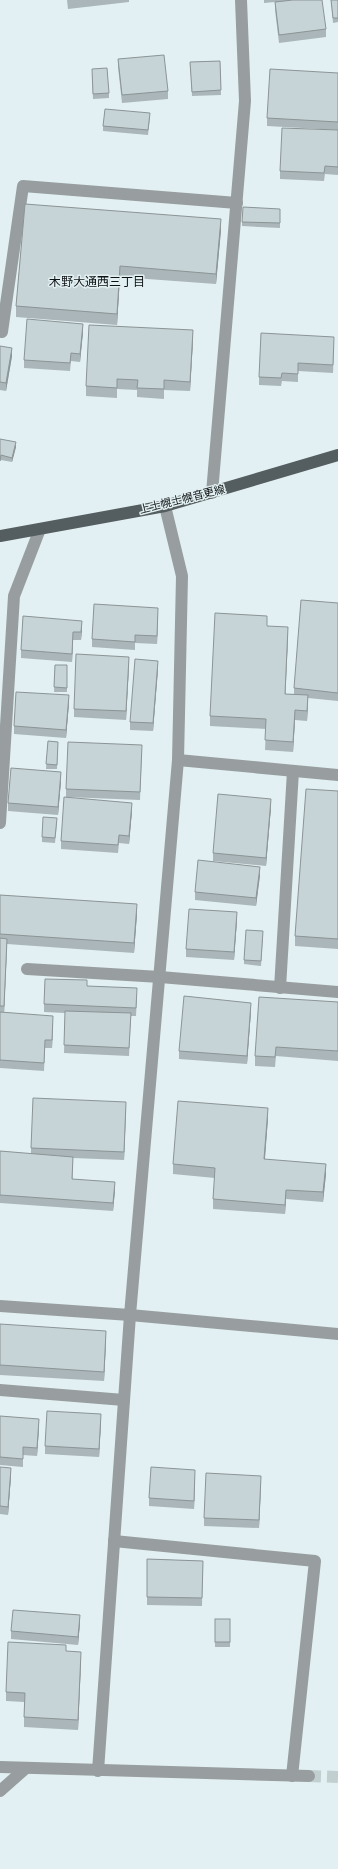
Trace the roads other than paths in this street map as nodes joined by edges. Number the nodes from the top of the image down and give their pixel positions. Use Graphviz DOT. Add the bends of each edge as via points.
graph roads {
  1 [pos="241,0"];
  2 [pos="237,203"];
  3 [pos="2,332"];
  4 [pos="338,455"];
  5 [pos="212,493"];
  6 [pos="165,506"];
  7 [pos="40,529"];
  8 [pos="0,536"];
  9 [pos="178,760"];
  10 [pos="293,771"];
  11 [pos="338,775"];
  12 [pos="0,824"];
  13 [pos="27,969"];
  14 [pos="160,977"];
  15 [pos="280,988"];
  16 [pos="338,992"];
  17 [pos="0,1306"];
  18 [pos="130,1315"];
  19 [pos="338,1334"];
  20 [pos="0,1390"];
  21 [pos="124,1400"];
  22 [pos="114,1541"];
  23 [pos="0,1767"];
  24 [pos="26,1768"];
  25 [pos="98,1771"];
  26 [pos="292,1776"];
  27 [pos="309,1776"];
  28 [pos="0,1791"];
  1 -- 2 [label="street" via="246,100"];
  2 -- 3 [label="street" via="23,186"];
  2 -- 5 [label="street"];
  4 -- 5 [label="main road, 上士幌士幌音更線"];
  5 -- 6 [label="main road, 上士幌士幌音更線"];
  6 -- 7 [label="main road, 上士幌士幌音更線"];
  6 -- 9 [label="street" via="182,576"];
  7 -- 8 [label="main road, 上士幌士幌音更線"];
  7 -- 12 [label="street" via="14,596"];
  9 -- 10 [label="street"];
  9 -- 14 [label="street"];
  10 -- 11 [label="street"];
  10 -- 15 [label="street"];
  13 -- 14 [label="street"];
  14 -- 15 [label="street"];
  14 -- 18 [label="street"];
  15 -- 16 [label="street"];
  17 -- 18 [label="street"];
  18 -- 19 [label="street"];
  18 -- 21 [label="street"];
  20 -- 21 [label="street"];
  21 -- 22 [label="street"];
  22 -- 25 [label="street"];
  22 -- 26 [label="street" via="315,1561"];
  23 -- 24 [label="street"];
  24 -- 25 [label="street"];
  24 -- 28 [label="street"];
  25 -- 26 [label="street"];
  26 -- 27 [label="street"];
}
